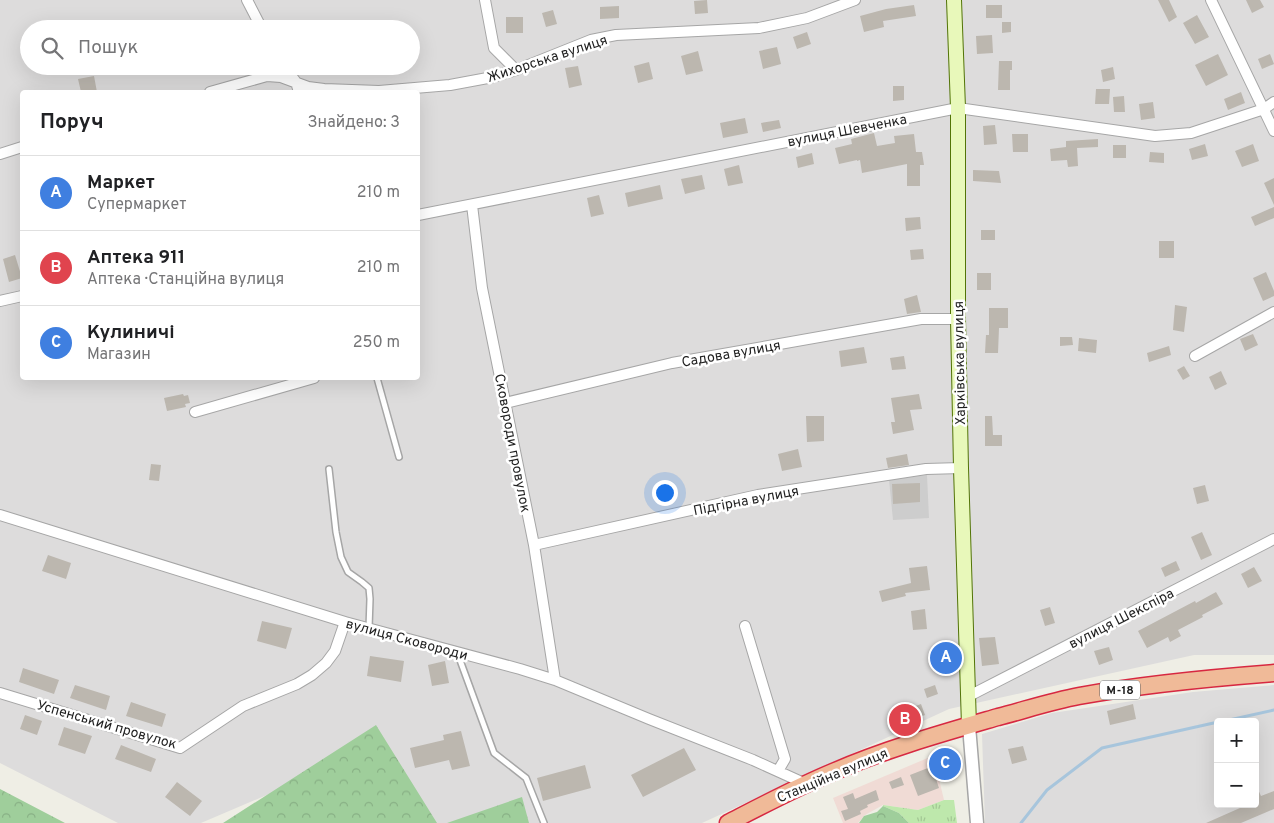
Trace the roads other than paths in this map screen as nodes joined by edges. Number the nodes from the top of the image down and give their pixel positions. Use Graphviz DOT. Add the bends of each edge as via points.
graph roads {
  1 [pos="247,0"];
  2 [pos="484,0"];
  3 [pos="855,0"];
  4 [pos="954,0"];
  5 [pos="1211,0"];
  6 [pos="257,20"];
  7 [pos="516,70"];
  8 [pos="290,75"];
  9 [pos="297,87"];
  10 [pos="217,90"];
  11 [pos="351,90"];
  12 [pos="390,90"];
  13 [pos="1274,102"];
  14 [pos="958,108"];
  15 [pos="1264,109"];
  16 [pos="1274,131"];
  17 [pos="20,148"];
  18 [pos="0,154"];
  19 [pos="472,205"];
  20 [pos="420,215"];
  21 [pos="20,296"];
  22 [pos="0,301"];
  23 [pos="1274,312"];
  24 [pos="958,320"];
  25 [pos="1195,356"];
  26 [pos="307,380"];
  27 [pos="378,380"];
  28 [pos="506,403"];
  29 [pos="195,412"];
  30 [pos="399,456"];
  31 [pos="329,468"];
  32 [pos="961,468"];
  33 [pos="0,515"];
  34 [pos="1274,540"];
  35 [pos="534,545"];
  36 [pos="345,622"];
  37 [pos="746,626"];
  38 [pos="369,629"];
  39 [pos="457,652"];
  40 [pos="1274,673"];
  41 [pos="556,680"];
  42 [pos="0,693"];
  43 [pos="967,697"];
  44 [pos="969,726"];
  45 [pos="778,771"];
  46 [pos="806,784"];
  47 [pos="544,823"];
  48 [pos="728,823"];
  49 [pos="976,823"];
  1 -- 6 [label="street"];
  2 -- 7 [label="street" via="494,48"];
  3 -- 7 [label="street, Жихорська вулиця" via="807,18 760,28 616,35 591,40"];
  4 -- 14 [label="main road, Харківська вулиця"];
  5 -- 15 [label="street"];
  7 -- 12 [label="street, Жихорська вулиця" via="450,85"];
  8 -- 9 [label="street"];
  9 -- 10 [label="street, Жихорська вулиця" via="281,77 267,76"];
  9 -- 11 [label="street, Жихорська вулиця"];
  13 -- 15 [label="street, вулиця Шевченка"];
  14 -- 15 [label="street, вулиця Шевченка" via="1155,136 1191,132"];
  14 -- 19 [label="street, вулиця Шевченка"];
  14 -- 24 [label="main road, Харківська вулиця"];
  15 -- 16 [label="street"];
  17 -- 18 [label="street"];
  19 -- 20 [label="street, вулиця Шевченка"];
  19 -- 28 [label="street, Сковороди провулок" via="482,288"];
  21 -- 22 [label="street"];
  23 -- 25 [label="street"];
  24 -- 28 [label="street, Садова вулиця" via="921,320 672,364"];
  24 -- 32 [label="main road, Харківська вулиця"];
  26 -- 29 [label="street"];
  27 -- 30 [label="lane"];
  28 -- 35 [label="street, Сковороди провулок"];
  31 -- 38 [label="lane" via="341,557 348,572 369,588"];
  32 -- 35 [label="street, Підгірна вулиця" via="926,469 758,495"];
  32 -- 43 [label="main road, Харківська вулиця"];
  33 -- 36 [label="street, вулиця Сковороди"];
  34 -- 43 [label="street, вулиця Шекспіра"];
  35 -- 41 [label="street, Сковороди провулок"];
  36 -- 38 [label="street, вулиця Сковороди"];
  36 -- 42 [label="street, Успенський провулок" via="335,651 312,675 243,706 180,748"];
  37 -- 45 [label="street" via="785,759"];
  38 -- 39 [label="street, вулиця Сковороди"];
  39 -- 41 [label="street, вулиця Сковороди"];
  39 -- 47 [label="lane" via="494,753 526,778"];
  40 -- 44 [label="highway, М-18" via="1168,682 1079,696"];
  41 -- 45 [label="street, вулиця Сковороди"];
  43 -- 44 [label="main road, Харківська вулиця"];
  44 -- 46 [label="highway, Станційна вулиця / М-18" via="885,752"];
  44 -- 49 [label="street"];
  45 -- 46 [label="street, вулиця Сковороди"];
  46 -- 48 [label="highway, Станційна вулиця / М-18"];
}
